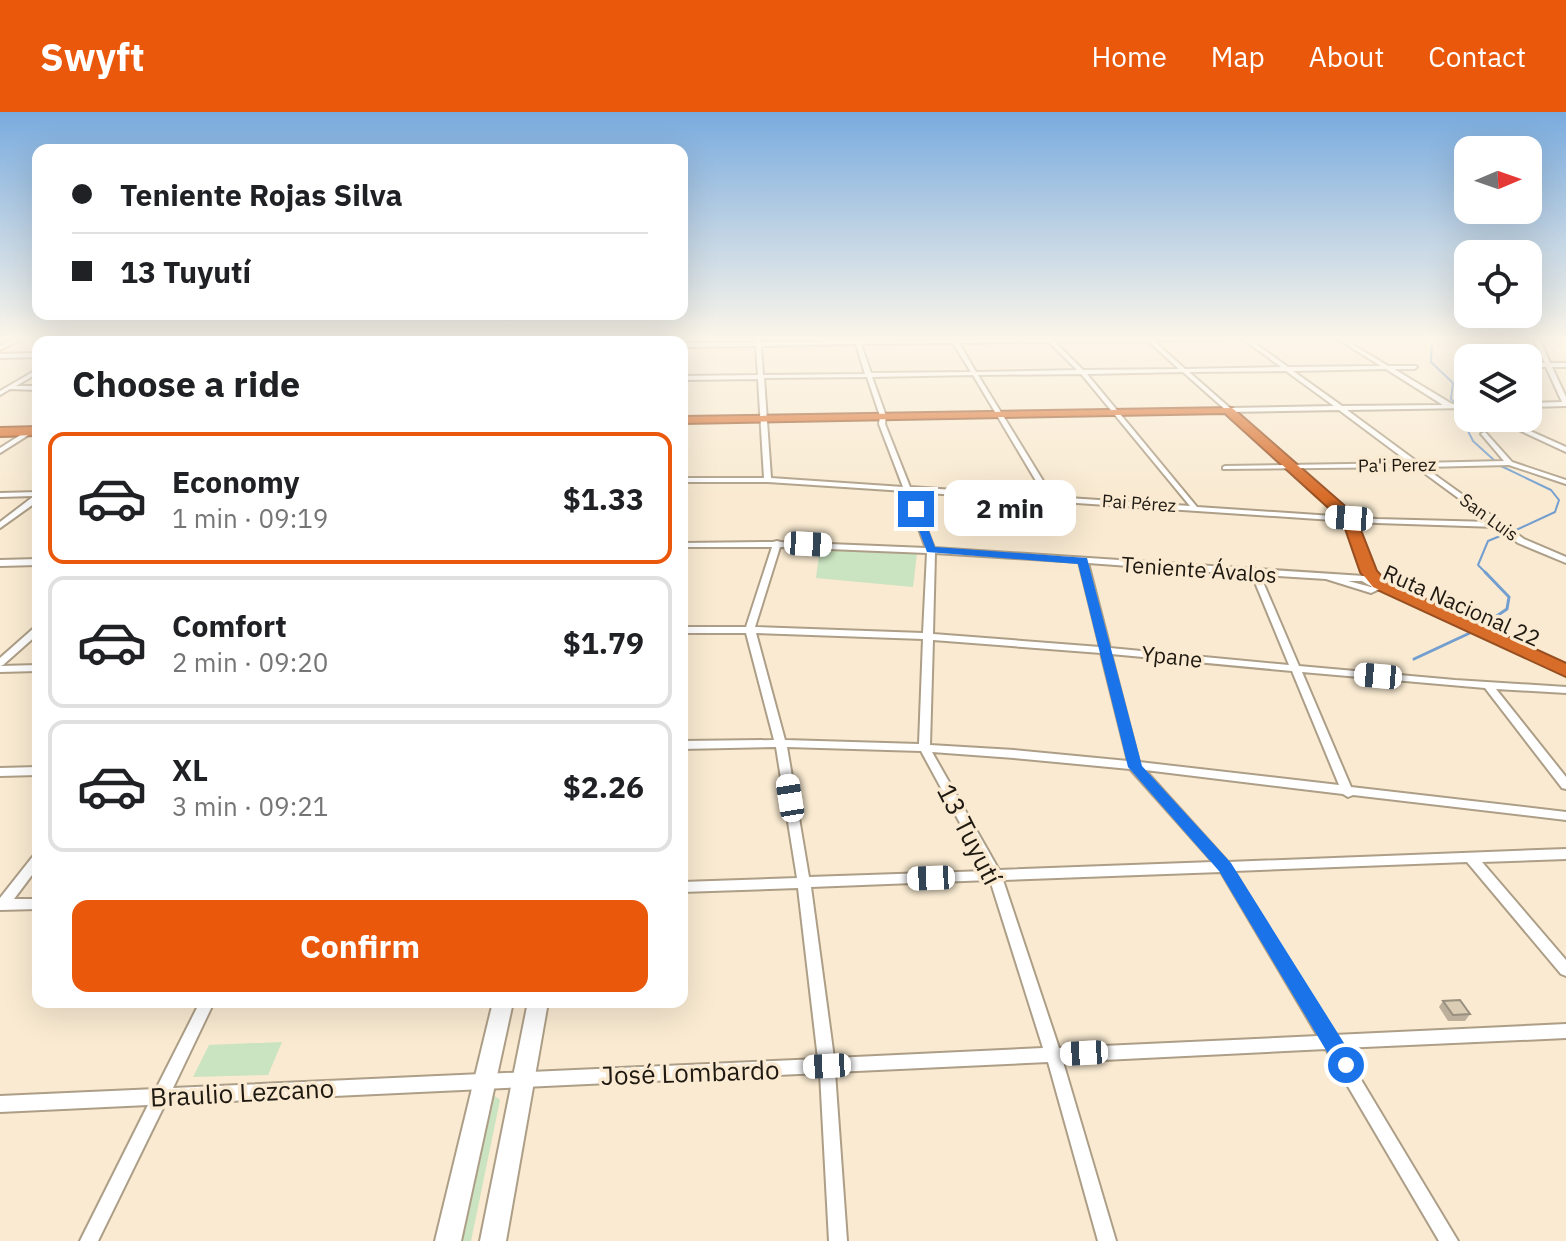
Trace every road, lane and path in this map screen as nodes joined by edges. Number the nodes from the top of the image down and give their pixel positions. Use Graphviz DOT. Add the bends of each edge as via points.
graph roads {
  1 [pos="763,391"];
  2 [pos="874,391"];
  3 [pos="986,391"];
  4 [pos="1098,391"];
  5 [pos="1207,391"];
  6 [pos="1317,391"];
  7 [pos="1424,391"];
  8 [pos="1566,404"];
  9 [pos="1542,405"];
  10 [pos="1449,406"];
  11 [pos="1454,406"];
  12 [pos="1340,408"];
  13 [pos="1454,408"];
  14 [pos="1566,411"];
  15 [pos="1542,412"];
  16 [pos="1454,413"];
  17 [pos="1232,414"];
  18 [pos="1349,415"];
  19 [pos="1120,416"];
  20 [pos="1001,418"];
  21 [pos="688,420"];
  22 [pos="883,420"];
  23 [pos="764,422"];
  24 [pos="688,428"];
  25 [pos="0,432"];
  26 [pos="32,432"];
  27 [pos="1527,432"];
  28 [pos="32,434"];
  29 [pos="1484,434"];
  30 [pos="18,439"];
  31 [pos="0,440"];
  32 [pos="1566,450"];
  33 [pos="0,451"];
  34 [pos="1510,463"];
  35 [pos="1418,465"];
  36 [pos="1225,468"];
  37 [pos="1292,468"];
  38 [pos="688,480"];
  39 [pos="768,480"];
  40 [pos="1566,482"];
  41 [pos="908,489"];
  42 [pos="0,495"];
  43 [pos="32,496"];
  44 [pos="1049,497"];
  45 [pos="32,501"];
  46 [pos="1194,506"];
  47 [pos="1349,518"];
  48 [pos="1500,525"];
  49 [pos="0,526"];
  50 [pos="777,543"];
  51 [pos="688,545"];
  52 [pos="931,550"];
  53 [pos="1566,560"];
  54 [pos="1083,561"];
  55 [pos="32,562"];
  56 [pos="0,563"];
  57 [pos="1255,573"];
  58 [pos="1368,584"];
  59 [pos="750,629"];
  60 [pos="688,630"];
  61 [pos="1472,633"];
  62 [pos="32,634"];
  63 [pos="926,636"];
  64 [pos="1108,650"];
  65 [pos="0,663"];
  66 [pos="32,668"];
  67 [pos="1294,668"];
  68 [pos="0,669"];
  69 [pos="1566,671"];
  70 [pos="1566,679"];
  71 [pos="1489,686"];
  72 [pos="1566,690"];
  73 [pos="780,741"];
  74 [pos="688,745"];
  75 [pos="924,747"];
  76 [pos="1135,767"];
  77 [pos="32,771"];
  78 [pos="0,772"];
  79 [pos="1566,785"];
  80 [pos="1348,793"];
  81 [pos="1566,816"];
  82 [pos="1566,854"];
  83 [pos="1470,857"];
  84 [pos="32,866"];
  85 [pos="1225,867"];
  86 [pos="995,875"];
  87 [pos="804,883"];
  88 [pos="688,887"];
  89 [pos="32,904"];
  90 [pos="1,905"];
  91 [pos="1566,970"];
  92 [pos="204,1008"];
  93 [pos="502,1008"];
  94 [pos="537,1008"];
  95 [pos="1566,1031"];
  96 [pos="1332,1040"];
  97 [pos="1053,1054"];
  98 [pos="827,1066"];
  99 [pos="524,1079"];
  100 [pos="485,1081"];
  101 [pos="159,1096"];
  102 [pos="0,1104"];
  103 [pos="89,1241"];
  104 [pos="448,1241"];
  105 [pos="493,1241"];
  106 [pos="838,1241"];
  107 [pos="1107,1241"];
  108 [pos="1449,1241"];
  1 -- 23 [label="street"];
  2 -- 22 [label="street"];
  3 -- 20 [label="street"];
  4 -- 19 [label="street"];
  5 -- 17 [label="street"];
  6 -- 12 [label="street, San Luis"];
  7 -- 10 [label="street"];
  8 -- 9 [label="street"];
  10 -- 11 [label="street"];
  10 -- 12 [label="street"];
  10 -- 13 [label="street"];
  12 -- 17 [label="street"];
  12 -- 18 [label="street, San Luis"];
  14 -- 15 [label="street"];
  16 -- 18 [label="street"];
  17 -- 18 [label="street"];
  17 -- 19 [label="highway"];
  17 -- 37 [label="highway, Ruta Nacional 22"];
  18 -- 35 [label="street, San Luis"];
  19 -- 20 [label="highway"];
  19 -- 46 [label="street"];
  20 -- 22 [label="highway"];
  20 -- 44 [label="street"];
  21 -- 23 [label="highway"];
  22 -- 23 [label="highway"];
  22 -- 41 [label="street"];
  23 -- 24 [label="highway"];
  23 -- 39 [label="street"];
  25 -- 26 [label="highway"];
  27 -- 32 [label="street"];
  28 -- 30 [label="highway"];
  29 -- 34 [label="street"];
  30 -- 31 [label="highway"];
  30 -- 33 [label="street"];
  34 -- 35 [label="street, Pa'i Perez"];
  34 -- 40 [label="street, Pa'i Perez"];
  35 -- 37 [label="street, Pa'i Perez"];
  35 -- 48 [label="street, San Luis"];
  36 -- 37 [label="street, Pa'i Perez"];
  37 -- 47 [label="highway, Ruta Nacional 22"];
  38 -- 39 [label="street, Pai Pérez"];
  39 -- 41 [label="street, Pai Pérez"];
  41 -- 44 [label="street, Pai Pérez"];
  41 -- 52 [label="street"];
  42 -- 43 [label="street"];
  44 -- 46 [label="street, Pai Pérez"];
  45 -- 49 [label="street"];
  46 -- 47 [label="street, Pai Pérez"];
  47 -- 48 [label="street, Pai Pérez"];
  47 -- 58 [label="highway, Ruta Nacional 22"];
  48 -- 53 [label="street, San Luis" via="1521,541"];
  50 -- 51 [label="street, Teniente Ávalos"];
  50 -- 52 [label="street, Teniente Ávalos"];
  50 -- 59 [label="street"];
  52 -- 54 [label="street, Teniente Ávalos"];
  52 -- 63 [label="street"];
  54 -- 57 [label="street, Teniente Ávalos"];
  54 -- 64 [label="street"];
  55 -- 56 [label="street"];
  57 -- 58 [label="street, Teniente Ávalos"];
  57 -- 67 [label="street"];
  58 -- 61 [label="highway, Ruta Nacional 22"];
  59 -- 60 [label="street, Ypane"];
  59 -- 63 [label="street, Ypane"];
  59 -- 73 [label="street"];
  61 -- 69 [label="highway, Ruta Nacional 22"];
  61 -- 70 [label="highway, Ruta Nacional 22"];
  62 -- 65 [label="street"];
  63 -- 64 [label="street, Ypane"];
  63 -- 75 [label="street"];
  64 -- 67 [label="street, Ypane"];
  64 -- 76 [label="street"];
  66 -- 68 [label="street"];
  67 -- 71 [label="street, Ypane"];
  67 -- 80 [label="street"];
  71 -- 72 [label="street, Ypane"];
  71 -- 79 [label="street"];
  73 -- 74 [label="street"];
  73 -- 75 [label="street"];
  73 -- 87 [label="street"];
  75 -- 76 [label="street"];
  75 -- 86 [label="street, 13 Tuyutí"];
  76 -- 80 [label="street"];
  76 -- 85 [label="street"];
  77 -- 78 [label="street"];
  80 -- 81 [label="street"];
  82 -- 83 [label="street"];
  83 -- 85 [label="street"];
  83 -- 91 [label="street"];
  84 -- 90 [label="street"];
  85 -- 86 [label="street"];
  85 -- 96 [label="street"];
  86 -- 87 [label="street"];
  86 -- 97 [label="street, 13 Tuyutí"];
  87 -- 88 [label="street"];
  87 -- 98 [label="street"];
  89 -- 90 [label="street"];
  92 -- 101 [label="street"];
  93 -- 100 [label="street"];
  94 -- 99 [label="street"];
  95 -- 96 [label="street, José Lombardo"];
  96 -- 97 [label="street, José Lombardo"];
  96 -- 108 [label="street"];
  97 -- 98 [label="street, José Lombardo"];
  97 -- 107 [label="street, 13 Tuyutí"];
  98 -- 99 [label="street, José Lombardo"];
  98 -- 106 [label="street"];
  99 -- 100 [label="street, José Lombardo"];
  99 -- 105 [label="street"];
  100 -- 101 [label="street, Braulio Lezcano"];
  100 -- 104 [label="street"];
  101 -- 102 [label="street, Braulio Lezcano"];
  101 -- 103 [label="street"];
}
